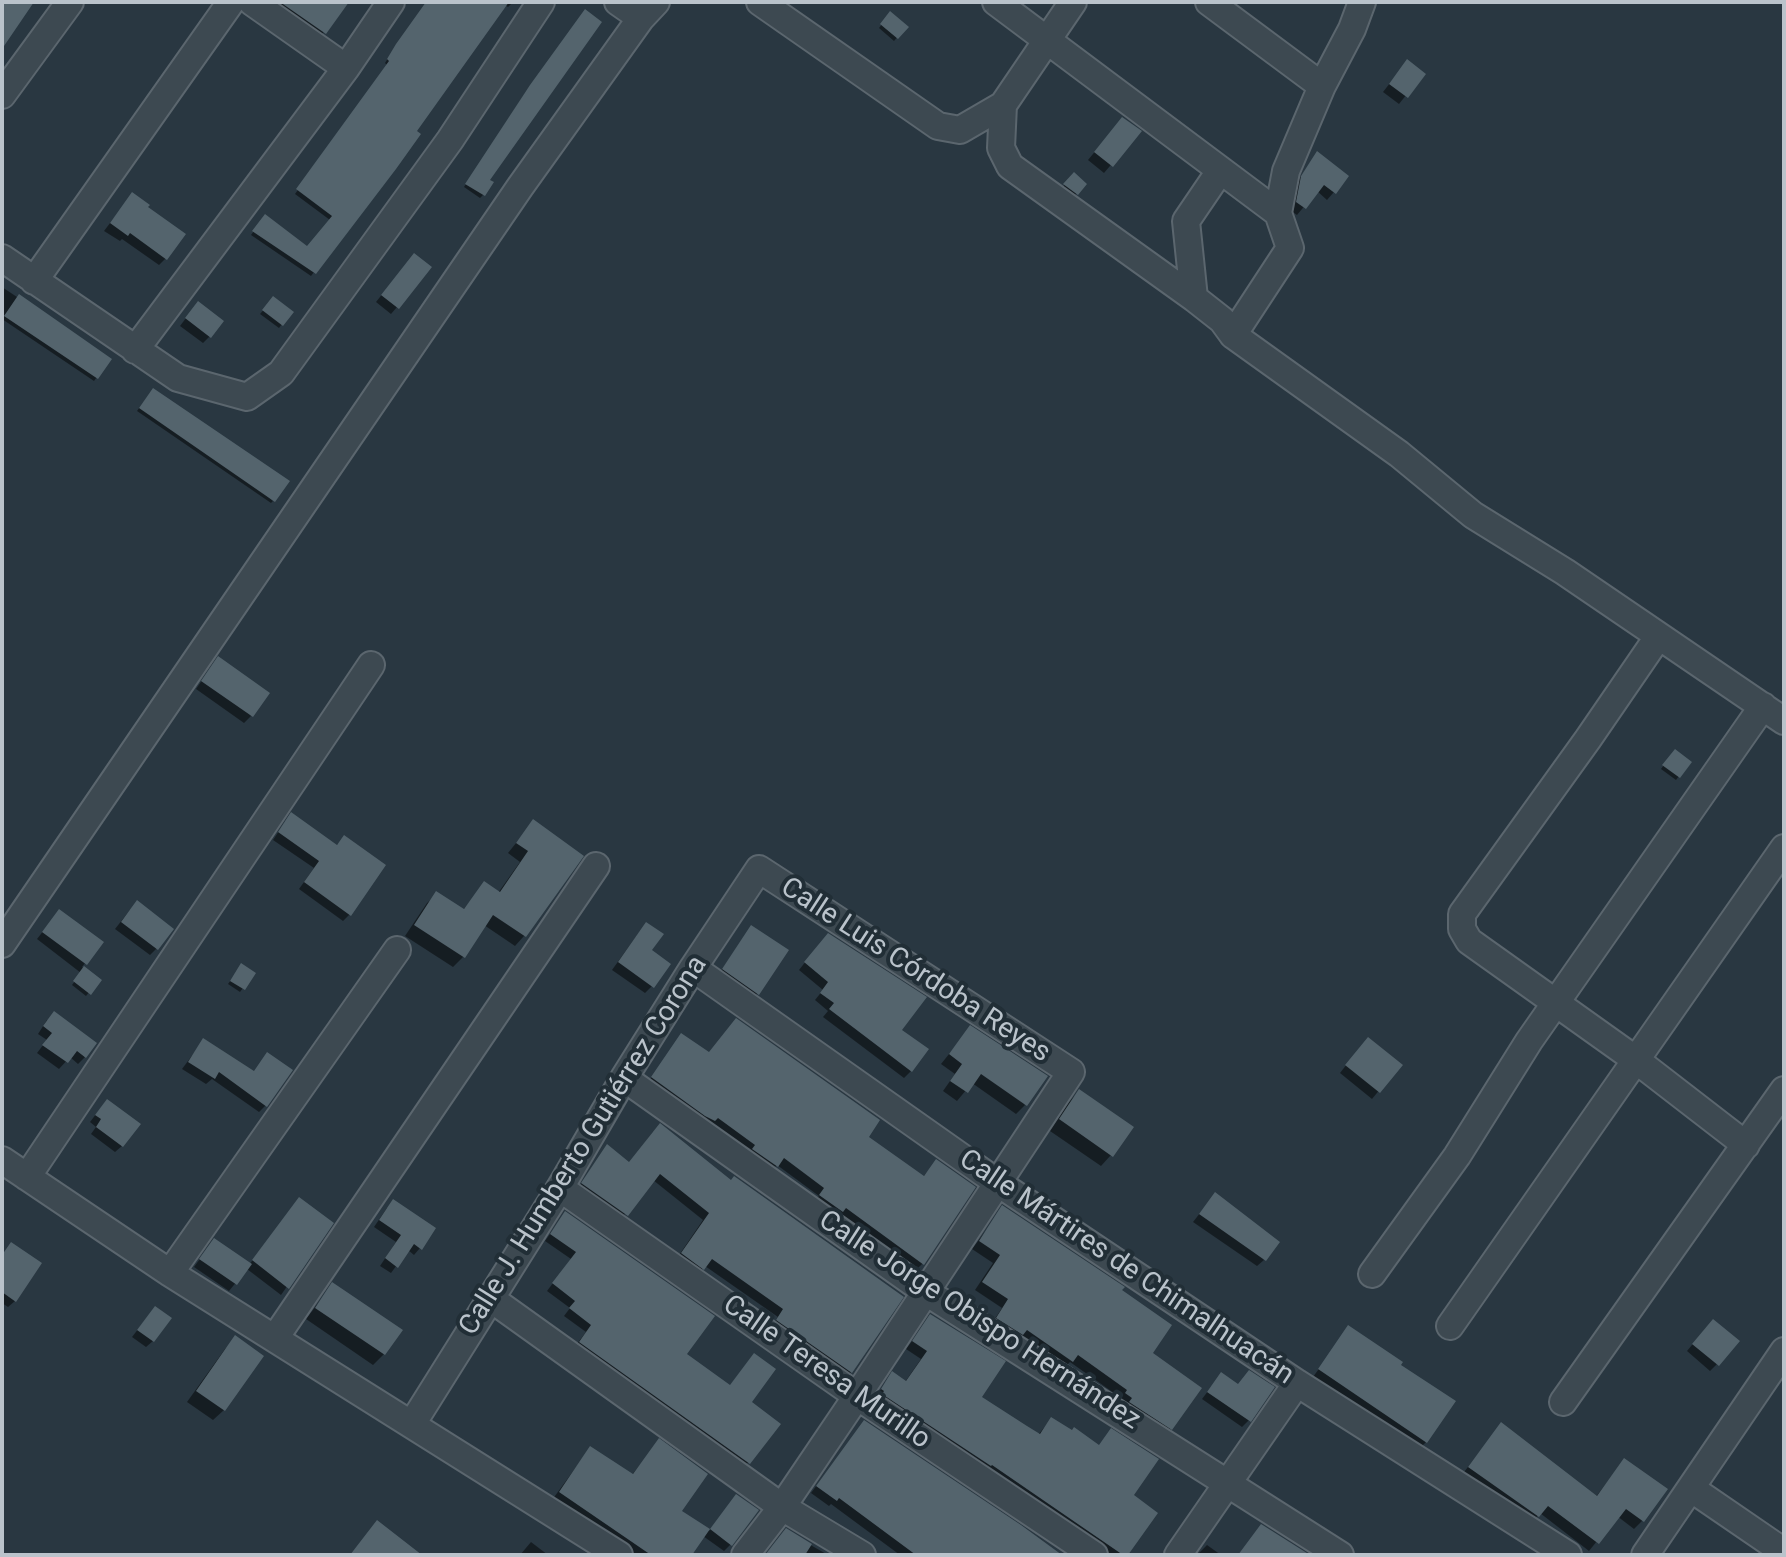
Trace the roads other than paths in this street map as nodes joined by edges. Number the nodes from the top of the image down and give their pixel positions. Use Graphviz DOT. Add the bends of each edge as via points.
graph roads {
  1 [pos="70,2"];
  2 [pos="231,2"];
  3 [pos="252,2"];
  4 [pos="391,2"];
  5 [pos="541,2"];
  6 [pos="618,2"];
  7 [pos="760,2"];
  8 [pos="996,2"];
  9 [pos="1073,2"];
  10 [pos="1209,2"];
  11 [pos="1362,2"];
  12 [pos="648,10"];
  13 [pos="1049,40"];
  14 [pos="346,68"];
  15 [pos="1322,86"];
  16 [pos="2,95"];
  17 [pos="1003,105"];
  18 [pos="1220,171"];
  19 [pos="1278,213"];
  20 [pos="2,258"];
  21 [pos="34,281"];
  22 [pos="1194,298"];
  23 [pos="1233,335"];
  24 [pos="135,350"];
  25 [pos="1658,637"];
  26 [pos="371,665"];
  27 [pos="1774,714"];
  28 [pos="1784,848"];
  29 [pos="596,866"];
  30 [pos="759,869"];
  31 [pos="2,944"];
  32 [pos="397,950"];
  33 [pos="693,968"];
  34 [pos="1555,1005"];
  35 [pos="1636,1060"];
  36 [pos="624,1078"];
  37 [pos="1784,1090"];
  38 [pos="1746,1145"];
  39 [pos="2,1160"];
  40 [pos="27,1177"];
  41 [pos="998,1183"];
  42 [pos="560,1188"];
  43 [pos="170,1273"];
  44 [pos="1372,1274"];
  45 [pos="926,1292"];
  46 [pos="490,1298"];
  47 [pos="1450,1326"];
  48 [pos="275,1338"];
  49 [pos="1784,1351"];
  50 [pos="1297,1383"];
  51 [pos="857,1396"];
  52 [pos="1563,1402"];
  53 [pos="412,1424"];
  54 [pos="1227,1482"];
  55 [pos="1692,1489"];
  56 [pos="782,1507"];
  57 [pos="1784,1552"];
  58 [pos="619,1555"];
  59 [pos="745,1555"];
  60 [pos="862,1555"];
  61 [pos="1094,1555"];
  62 [pos="1178,1555"];
  63 [pos="1340,1555"];
  64 [pos="1568,1555"];
  65 [pos="1645,1555"];
  1 -- 16 [label="street"];
  2 -- 21 [label="street"];
  3 -- 14 [label="street"];
  4 -- 14 [label="street"];
  5 -- 24 [label="street" via="450,140 281,373 247,397 178,378"];
  6 -- 12 [label="street"];
  7 -- 17 [label="street" via="938,126 960,130"];
  8 -- 13 [label="street"];
  9 -- 13 [label="street"];
  10 -- 15 [label="street"];
  11 -- 15 [label="street"];
  12 -- 31 [label="street" via="520,187"];
  13 -- 17 [label="street"];
  13 -- 18 [label="street"];
  14 -- 24 [label="street"];
  15 -- 19 [label="street" via="1286,171"];
  17 -- 22 [label="street" via="1001,148 1010,166"];
  18 -- 19 [label="street"];
  18 -- 22 [label="street" via="1186,221"];
  19 -- 23 [label="street" via="1290,248"];
  20 -- 21 [label="street"];
  21 -- 24 [label="street"];
  22 -- 23 [label="street"];
  23 -- 25 [label="street" via="1399,454 1473,515"];
  25 -- 27 [label="street"];
  25 -- 34 [label="street" via="1462,914 1469,941"];
  26 -- 40 [label="street"];
  27 -- 34 [label="street"];
  28 -- 35 [label="street"];
  29 -- 48 [label="street"];
  30 -- 33 [label="street, Calle J. Humberto Gutiérrez Corona"];
  30 -- 41 [label="street, Calle Luis Córdoba Reyes" via="1071,1072"];
  32 -- 43 [label="street"];
  33 -- 36 [label="street, Calle J. Humberto Gutiérrez Corona"];
  33 -- 41 [label="street, Calle Mártires de Chimalhuacán"];
  34 -- 35 [label="street"];
  34 -- 44 [label="street"];
  35 -- 38 [label="street"];
  35 -- 47 [label="street"];
  36 -- 42 [label="street, Calle J. Humberto Gutiérrez Corona"];
  36 -- 45 [label="street, Calle Jorge Obispo Hernández"];
  37 -- 38 [label="street"];
  38 -- 52 [label="street"];
  39 -- 40 [label="street"];
  40 -- 43 [label="street"];
  41 -- 45 [label="street"];
  41 -- 50 [label="street, Calle Mártires de Chimalhuacán"];
  42 -- 46 [label="street, Calle J. Humberto Gutiérrez Corona"];
  42 -- 51 [label="street, Calle Teresa Murillo"];
  43 -- 48 [label="street"];
  45 -- 51 [label="street"];
  45 -- 54 [label="street, Calle Jorge Obispo Hernández"];
  46 -- 53 [label="street, Calle J. Humberto Gutiérrez Corona"];
  46 -- 56 [label="street"];
  48 -- 53 [label="street"];
  49 -- 55 [label="street"];
  50 -- 54 [label="street"];
  50 -- 64 [label="street, Calle Mártires de Chimalhuacán"];
  51 -- 56 [label="street"];
  51 -- 61 [label="street, Calle Teresa Murillo"];
  53 -- 58 [label="street"];
  54 -- 62 [label="street"];
  54 -- 63 [label="street, Calle Jorge Obispo Hernández"];
  55 -- 57 [label="street"];
  55 -- 65 [label="street"];
  56 -- 59 [label="street"];
  56 -- 60 [label="street"];
}
